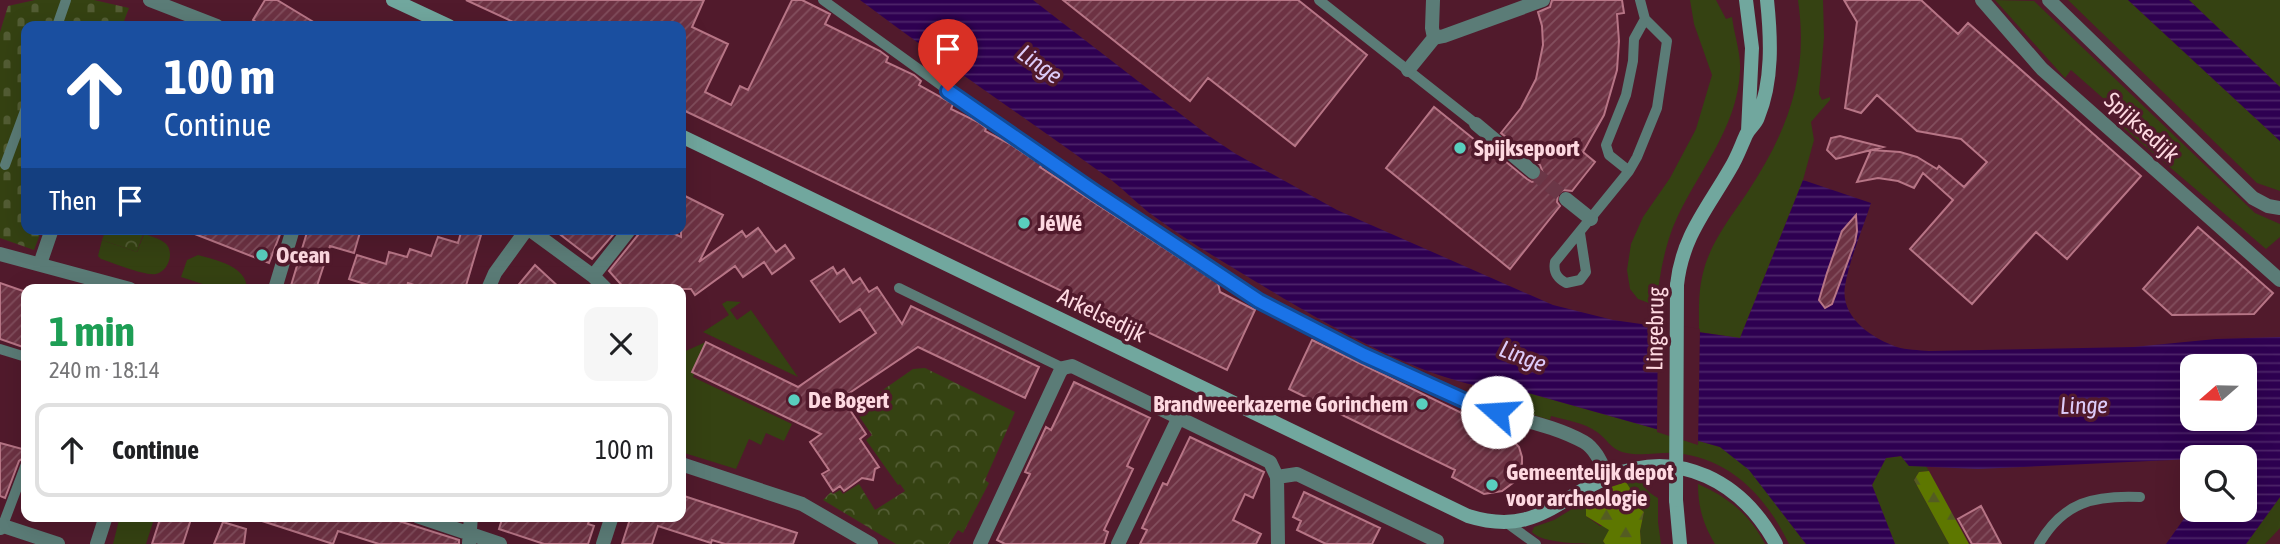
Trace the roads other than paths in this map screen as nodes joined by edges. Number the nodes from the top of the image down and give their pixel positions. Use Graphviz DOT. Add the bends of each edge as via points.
graph roads {
  1 [pos="66,0"];
  2 [pos="150,0"];
  3 [pos="393,0"];
  4 [pos="823,0"];
  5 [pos="1319,0"];
  6 [pos="1433,0"];
  7 [pos="1543,0"];
  8 [pos="1640,0"];
  9 [pos="1746,0"];
  10 [pos="1767,0"];
  11 [pos="1982,0"];
  12 [pos="2049,0"];
  13 [pos="1645,19"];
  14 [pos="59,21"];
  15 [pos="204,21"];
  16 [pos="438,21"];
  17 [pos="1434,38"];
  18 [pos="1408,70"];
  19 [pos="21,122"];
  20 [pos="1476,124"];
  21 [pos="1748,131"];
  22 [pos="686,138"];
  23 [pos="5,165"];
  24 [pos="1629,171"];
  25 [pos="1533,172"];
  26 [pos="1566,199"];
  27 [pos="2280,208"];
  28 [pos="1591,219"];
  29 [pos="1580,233"];
  30 [pos="50,235"];
  31 [pos="291,235"];
  32 [pos="524,235"];
  33 [pos="536,235"];
  34 [pos="625,235"];
  35 [pos="0,254"];
  36 [pos="40,264"];
  37 [pos="593,276"];
  38 [pos="2280,280"];
  39 [pos="113,284"];
  40 [pos="276,284"];
  41 [pos="490,284"];
  42 [pos="601,284"];
  43 [pos="899,288"];
  44 [pos="1259,301"];
  45 [pos="0,349"];
  46 [pos="21,355"];
  47 [pos="1063,368"];
  48 [pos="1179,417"];
  49 [pos="686,466"];
  50 [pos="21,477"];
  51 [pos="1277,477"];
  52 [pos="1608,477"];
  53 [pos="2140,497"];
  54 [pos="104,522"];
  55 [pos="430,522"];
  56 [pos="471,522"];
  57 [pos="610,522"];
  58 [pos="1507,523"];
  59 [pos="1,527"];
  60 [pos="470,540"];
  61 [pos="1437,541"];
  62 [pos="58,544"];
  63 [pos="97,544"];
  64 [pos="500,544"];
  65 [pos="603,544"];
  66 [pos="871,544"];
  67 [pos="981,544"];
  68 [pos="1119,544"];
  69 [pos="1278,544"];
  70 [pos="1536,544"];
  71 [pos="1680,544"];
  72 [pos="1776,544"];
  73 [pos="2039,544"];
  1 -- 14 [label="lane"];
  2 -- 15 [label="street"];
  3 -- 16 [label="main road"];
  4 -- 44 [label="lane" via="996,125"];
  5 -- 18 [label="lane"];
  6 -- 17 [label="street"];
  7 -- 17 [label="street"];
  8 -- 13 [label="lane"];
  9 -- 21 [label="main road, Lingebrug" via="1752,48"];
  10 -- 21 [label="main road, Lingebrug" via="1767,83 1758,120"];
  11 -- 38 [label="street, Spijksedijk" via="2042,69"];
  12 -- 27 [label="street, Spijksedijk" via="2253,198"];
  13 -- 24 [label="lane" via="1667,41 1666,57 1655,117"];
  13 -- 24 [label="lane" via="1634,40 1626,95 1606,145 1609,155"];
  17 -- 18 [label="street"];
  18 -- 20 [label="lane"];
  19 -- 23 [label="lane"];
  20 -- 25 [label="street"];
  21 -- 71 [label="main road, Lingebrug, bridge" via="1695,225 1677,285"];
  22 -- 58 [label="main road, Arkelsedijk" via="1468,516"];
  24 -- 28 [label="lane"];
  26 -- 28 [label="street"];
  28 -- 29 [label="lane"];
  30 -- 36 [label="street"];
  31 -- 40 [label="street"];
  32 -- 41 [label="street"];
  33 -- 37 [label="street"];
  34 -- 37 [label="street"];
  35 -- 36 [label="street"];
  36 -- 39 [label="street"];
  37 -- 42 [label="street"];
  43 -- 47 [label="lane"];
  44 -- 52 [label="street" via="1470,403 1586,443"];
  45 -- 46 [label="lane"];
  47 -- 48 [label="street" via="1076,368"];
  47 -- 67 [label="street"];
  48 -- 51 [label="street" via="1266,458"];
  48 -- 68 [label="street"];
  49 -- 66 [label="street" via="802,504"];
  50 -- 59 [label="lane"];
  51 -- 61 [label="street" via="1297,474"];
  51 -- 69 [label="street"];
  52 -- 58 [label="main road, Arkelsedijk" via="1551,510"];
  52 -- 72 [label="main road, Arkelsedijk" via="1663,466 1710,477 1742,497"];
  53 -- 73 [label="lane" via="2092,499 2074,507 2053,524"];
  54 -- 63 [label="street"];
  55 -- 60 [label="street"];
  56 -- 60 [label="street"];
  57 -- 65 [label="street"];
  58 -- 70 [label="lane, Arkelsedijk"];
  59 -- 62 [label="street"];
  60 -- 64 [label="street"];
}
